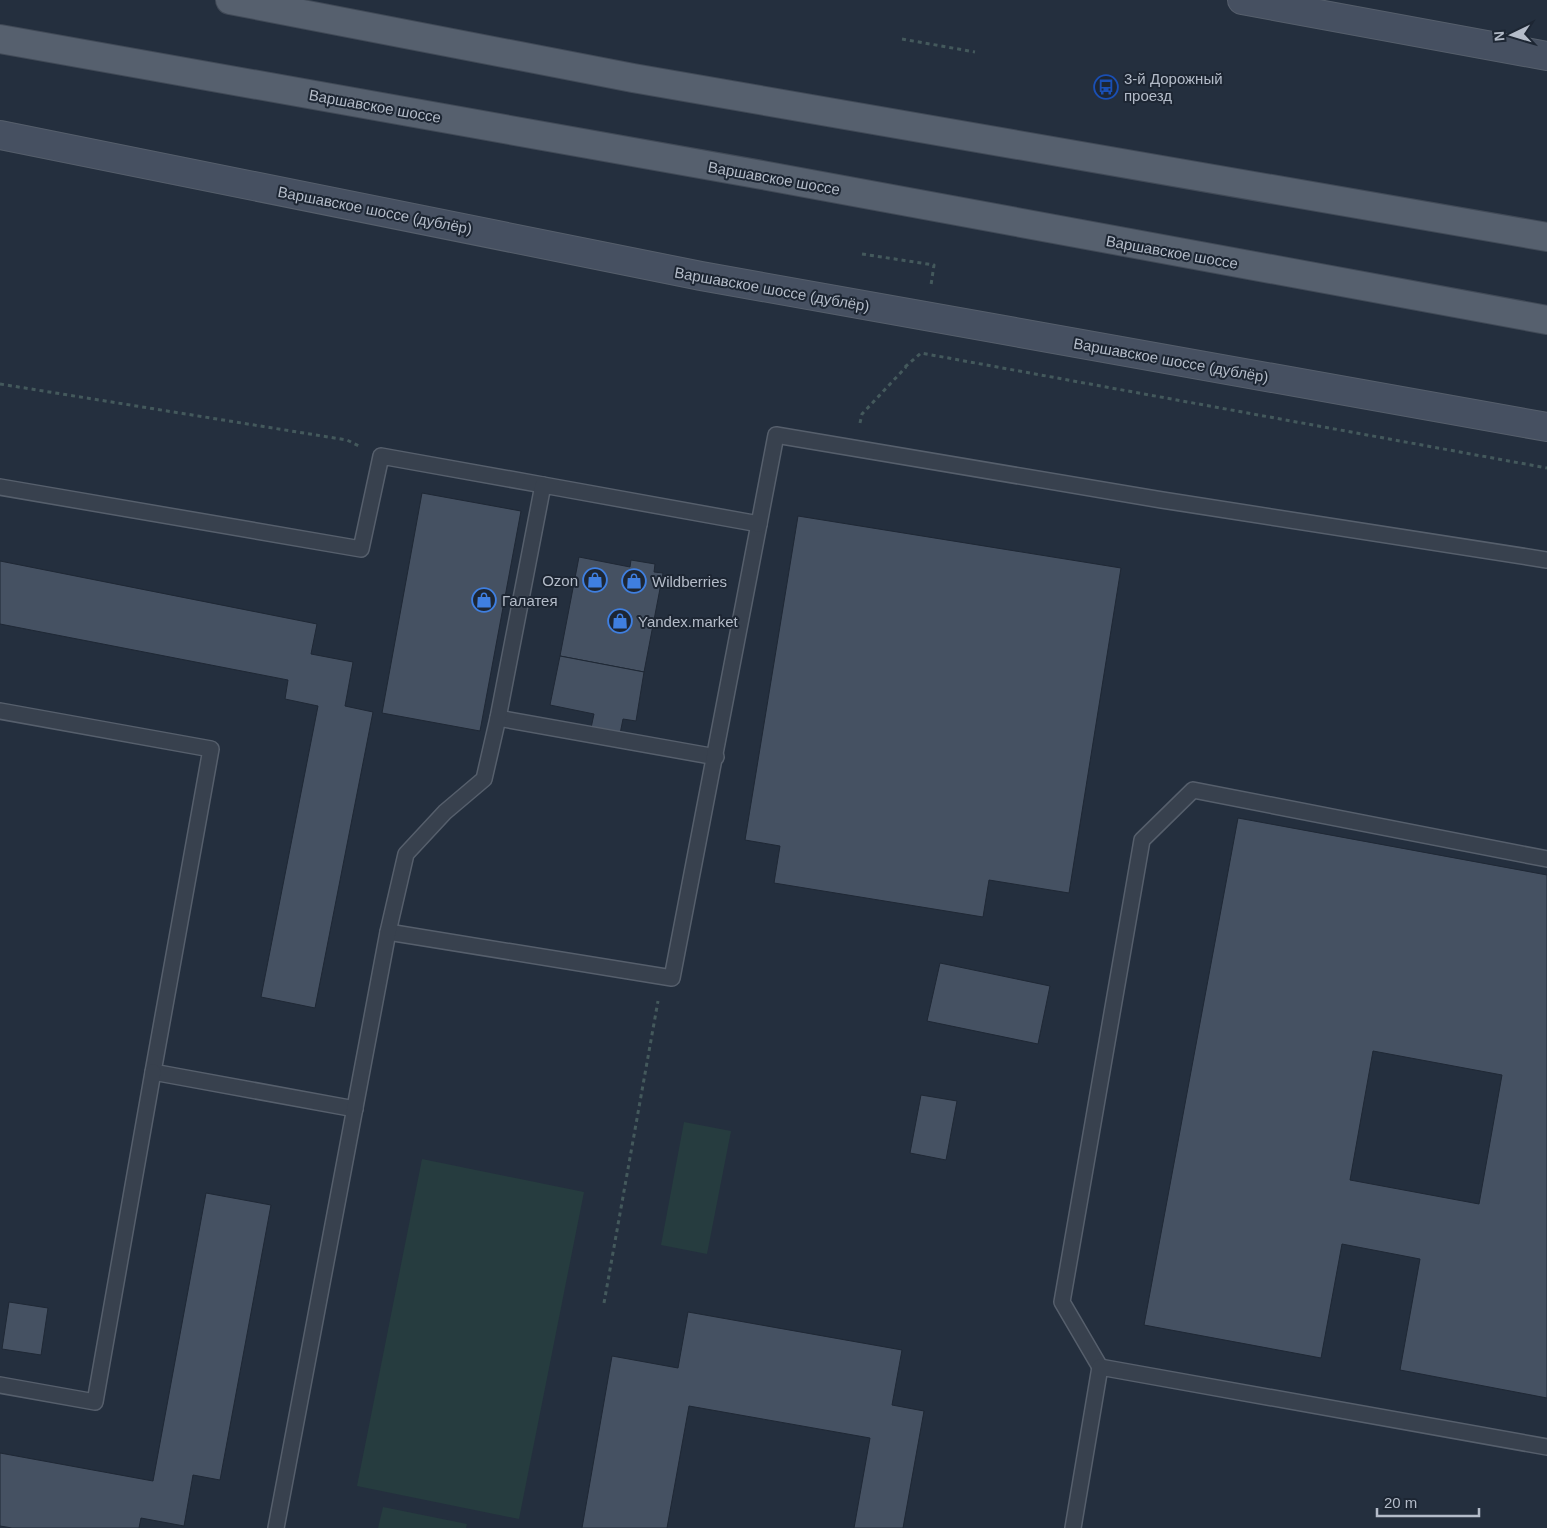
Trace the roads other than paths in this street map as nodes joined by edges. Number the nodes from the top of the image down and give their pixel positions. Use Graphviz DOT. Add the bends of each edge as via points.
graph roads {
  1 [pos="230,0"];
  2 [pos="1242,0"];
  3 [pos="0,39"];
  4 [pos="1539,57"];
  5 [pos="0,135"];
  6 [pos="1547,237"];
  7 [pos="1547,320"];
  8 [pos="1547,428"];
  9 [pos="543,485"];
  10 [pos="0,486"];
  11 [pos="759,524"];
  12 [pos="1547,560"];
  13 [pos="0,711"];
  14 [pos="498,718"];
  15 [pos="716,757"];
  16 [pos="1547,859"];
  17 [pos="388,932"];
  18 [pos="154,1072"];
  19 [pos="355,1109"];
  20 [pos="1100,1367"];
  21 [pos="0,1385"];
  22 [pos="1547,1447"];
  23 [pos="276,1528"];
  24 [pos="1073,1528"];
  1 -- 6 [label="main road" via="633,78"];
  2 -- 4 [label="main road"];
  3 -- 7 [label="main road, Варшавское шоссе"];
  5 -- 8 [label="main road, Варшавское шоссе (дублёр)" via="700,276"];
  9 -- 10 [label="lane" via="381,456 361,549"];
  9 -- 11 [label="lane"];
  9 -- 14 [label="lane"];
  11 -- 12 [label="lane" via="776,435"];
  11 -- 15 [label="lane"];
  13 -- 18 [label="lane" via="211,749"];
  14 -- 15 [label="lane"];
  14 -- 17 [label="lane" via="484,779 444,812 406,854"];
  15 -- 17 [label="lane" via="672,978"];
  16 -- 20 [label="lane" via="1193,790 1142,840 1062,1302"];
  17 -- 19 [label="lane"];
  18 -- 19 [label="lane"];
  18 -- 21 [label="lane" via="94,1402"];
  19 -- 23 [label="lane"];
  20 -- 22 [label="lane"];
  20 -- 24 [label="lane"];
}
